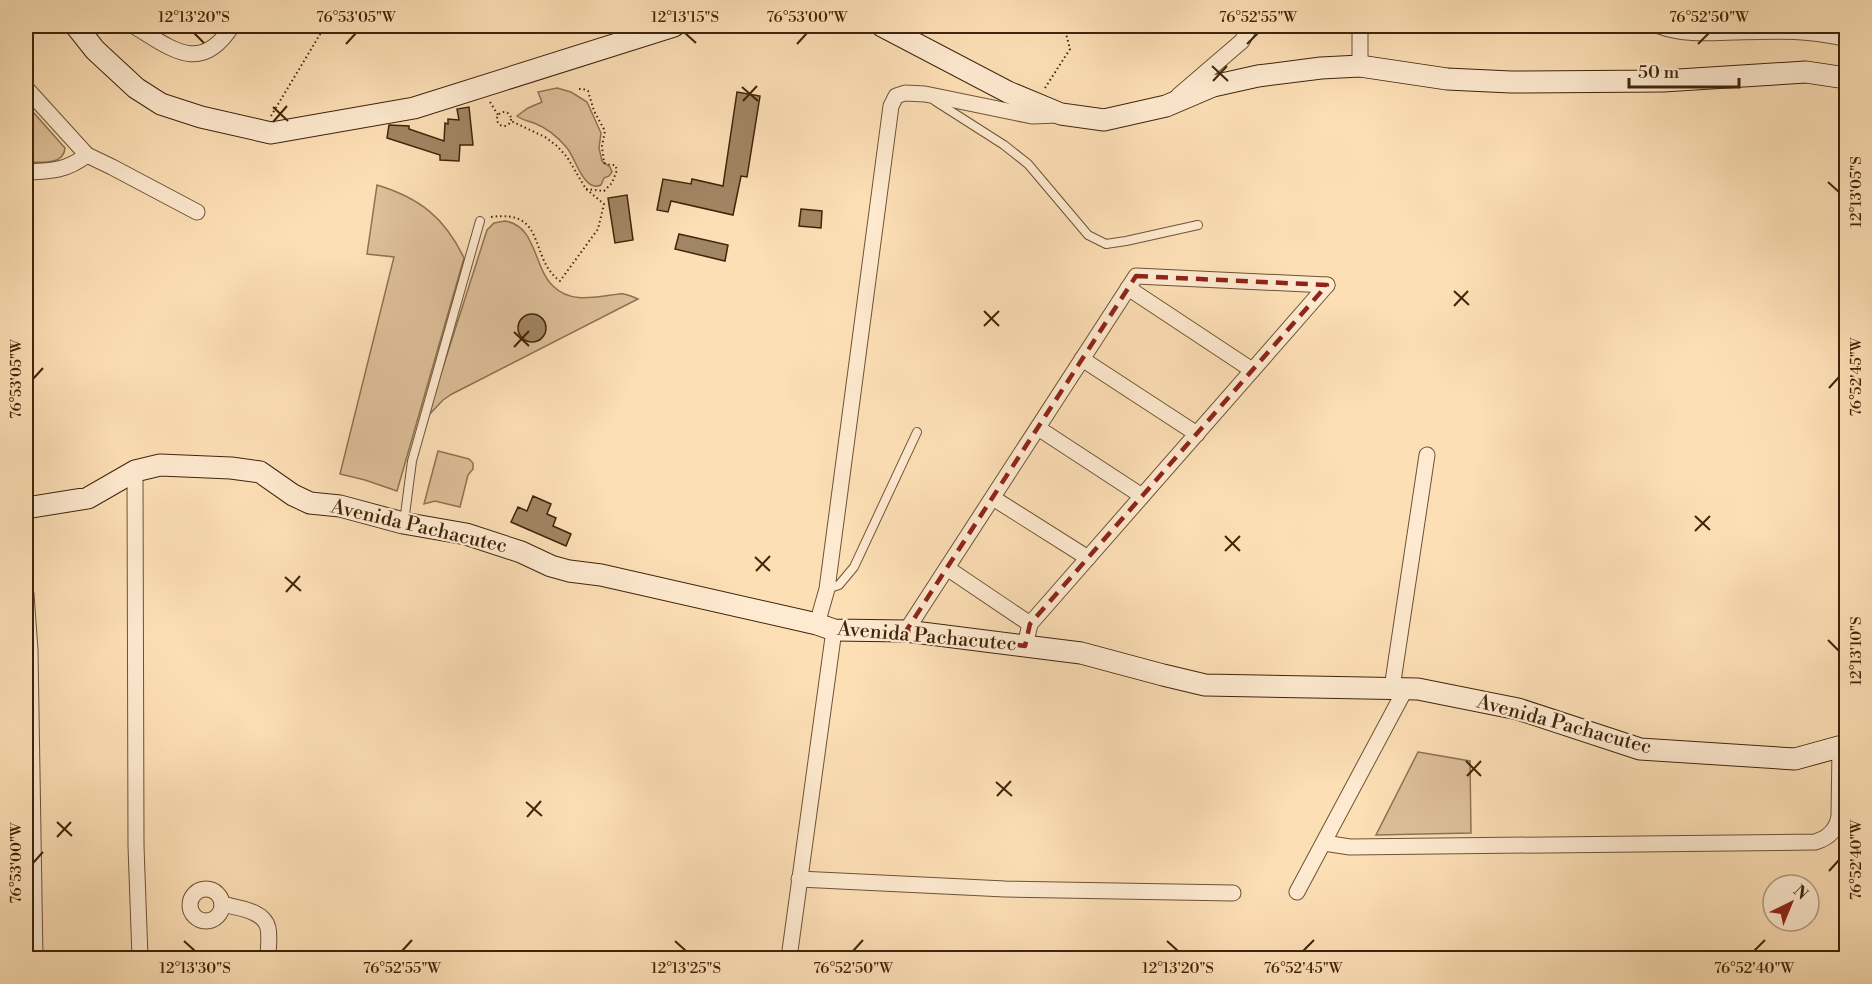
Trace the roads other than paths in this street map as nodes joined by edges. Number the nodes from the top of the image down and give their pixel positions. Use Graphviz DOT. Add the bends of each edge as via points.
graph roads {
  1 [pos="76,26"];
  2 [pos="134,26"];
  3 [pos="232,26"];
  4 [pos="674,26"];
  5 [pos="882,26"];
  6 [pos="1250,26"];
  7 [pos="1360,26"];
  8 [pos="1668,27"];
  9 [pos="1795,28"];
  10 [pos="1846,39"];
  11 [pos="1360,66"];
  12 [pos="1846,78"];
  13 [pos="26,88"];
  14 [pos="925,94"];
  15 [pos="1166,106"];
  16 [pos="1061,114"];
  17 [pos="87,155"];
  18 [pos="26,172"];
  19 [pos="197,212"];
  20 [pos="480,221"];
  21 [pos="1198,225"];
  22 [pos="1128,288"];
  23 [pos="1082,359"];
  24 [pos="1252,370"];
  25 [pos="1038,428"];
  26 [pos="917,432"];
  27 [pos="1197,434"];
  28 [pos="1427,455"];
  29 [pos="135,471"];
  30 [pos="1142,496"];
  31 [pos="993,498"];
  32 [pos="26,508"];
  33 [pos="403,523"];
  34 [pos="1088,558"];
  35 [pos="947,568"];
  36 [pos="828,589"];
  37 [pos="26,594"];
  38 [pos="1030,624"];
  39 [pos="826,627"];
  40 [pos="906,632"];
  41 [pos="1025,646"];
  42 [pos="1399,688"];
  43 [pos="1844,747"];
  44 [pos="1324,843"];
  45 [pos="799,879"];
  46 [pos="1297,892"];
  47 [pos="1233,893"];
  48 [pos="222,904"];
  49 [pos="35,958"];
  50 [pos="140,958"];
  51 [pos="268,958"];
  52 [pos="789,958"];
  1 -- 4 [label="main road" via="95,50 136,88 161,104 271,133 414,108"];
  2 -- 3 [label="street" via="183,54 200,54 218,44"];
  5 -- 16 [label="main road" via="1008,92"];
  6 -- 15 [label="street" via="1242,41"];
  7 -- 11 [label="street"];
  8 -- 9 [label="street" via="1688,33"];
  9 -- 10 [label="street"];
  11 -- 12 [label="main road" via="1447,79 1511,82 1663,81 1806,72"];
  11 -- 15 [label="main road" via="1258,76 1213,86"];
  13 -- 17 [label="street"];
  14 -- 16 [label="street" via="1032,116"];
  14 -- 21 [label="lane" via="1028,164 1089,236 1106,243 1126,242"];
  14 -- 36 [label="street" via="896,96 891,106"];
  15 -- 16 [label="main road" via="1104,120"];
  17 -- 18 [label="street" via="60,170"];
  17 -- 19 [label="street"];
  20 -- 33 [label="lane" via="412,461"];
  22 -- 23 [label="street"];
  22 -- 24 [label="street"];
  22 -- 24 [label="street" via="1137,276 1327,285"];
  23 -- 25 [label="street"];
  23 -- 27 [label="street"];
  24 -- 27 [label="street"];
  25 -- 30 [label="street"];
  25 -- 31 [label="street"];
  26 -- 36 [label="lane" via="854,567 839,585"];
  27 -- 30 [label="street"];
  28 -- 42 [label="street"];
  29 -- 32 [label="main road, Avenida Pachacutec" via="88,498"];
  29 -- 33 [label="main road, Avenida Pachacutec" via="160,465 261,472 310,503 340,506"];
  29 -- 50 [label="street"];
  30 -- 34 [label="street"];
  31 -- 34 [label="street"];
  31 -- 35 [label="street"];
  33 -- 39 [label="main road, Avenida Pachacutec" via="465,534 569,572 610,577"];
  34 -- 38 [label="street"];
  35 -- 38 [label="street"];
  35 -- 40 [label="street"];
  36 -- 39 [label="street"];
  37 -- 49 [label="street"];
  38 -- 41 [label="street"];
  39 -- 40 [label="main road, Avenida Pachacutec"];
  39 -- 45 [label="street"];
  40 -- 41 [label="main road, Avenida Pachacutec"];
  41 -- 42 [label="main road, Avenida Pachacutec" via="1081,653 1205,685"];
  42 -- 43 [label="main road, Avenida Pachacutec" via="1518,709 1640,749 1795,759"];
  42 -- 44 [label="street"];
  43 -- 44 [label="street" via="1838,824 1827,837 1815,842 1350,847"];
  44 -- 46 [label="street"];
  45 -- 47 [label="street" via="1005,889"];
  45 -- 52 [label="street"];
  48 -- 51 [label="street" via="256,913 264,920 268,927"];
}
